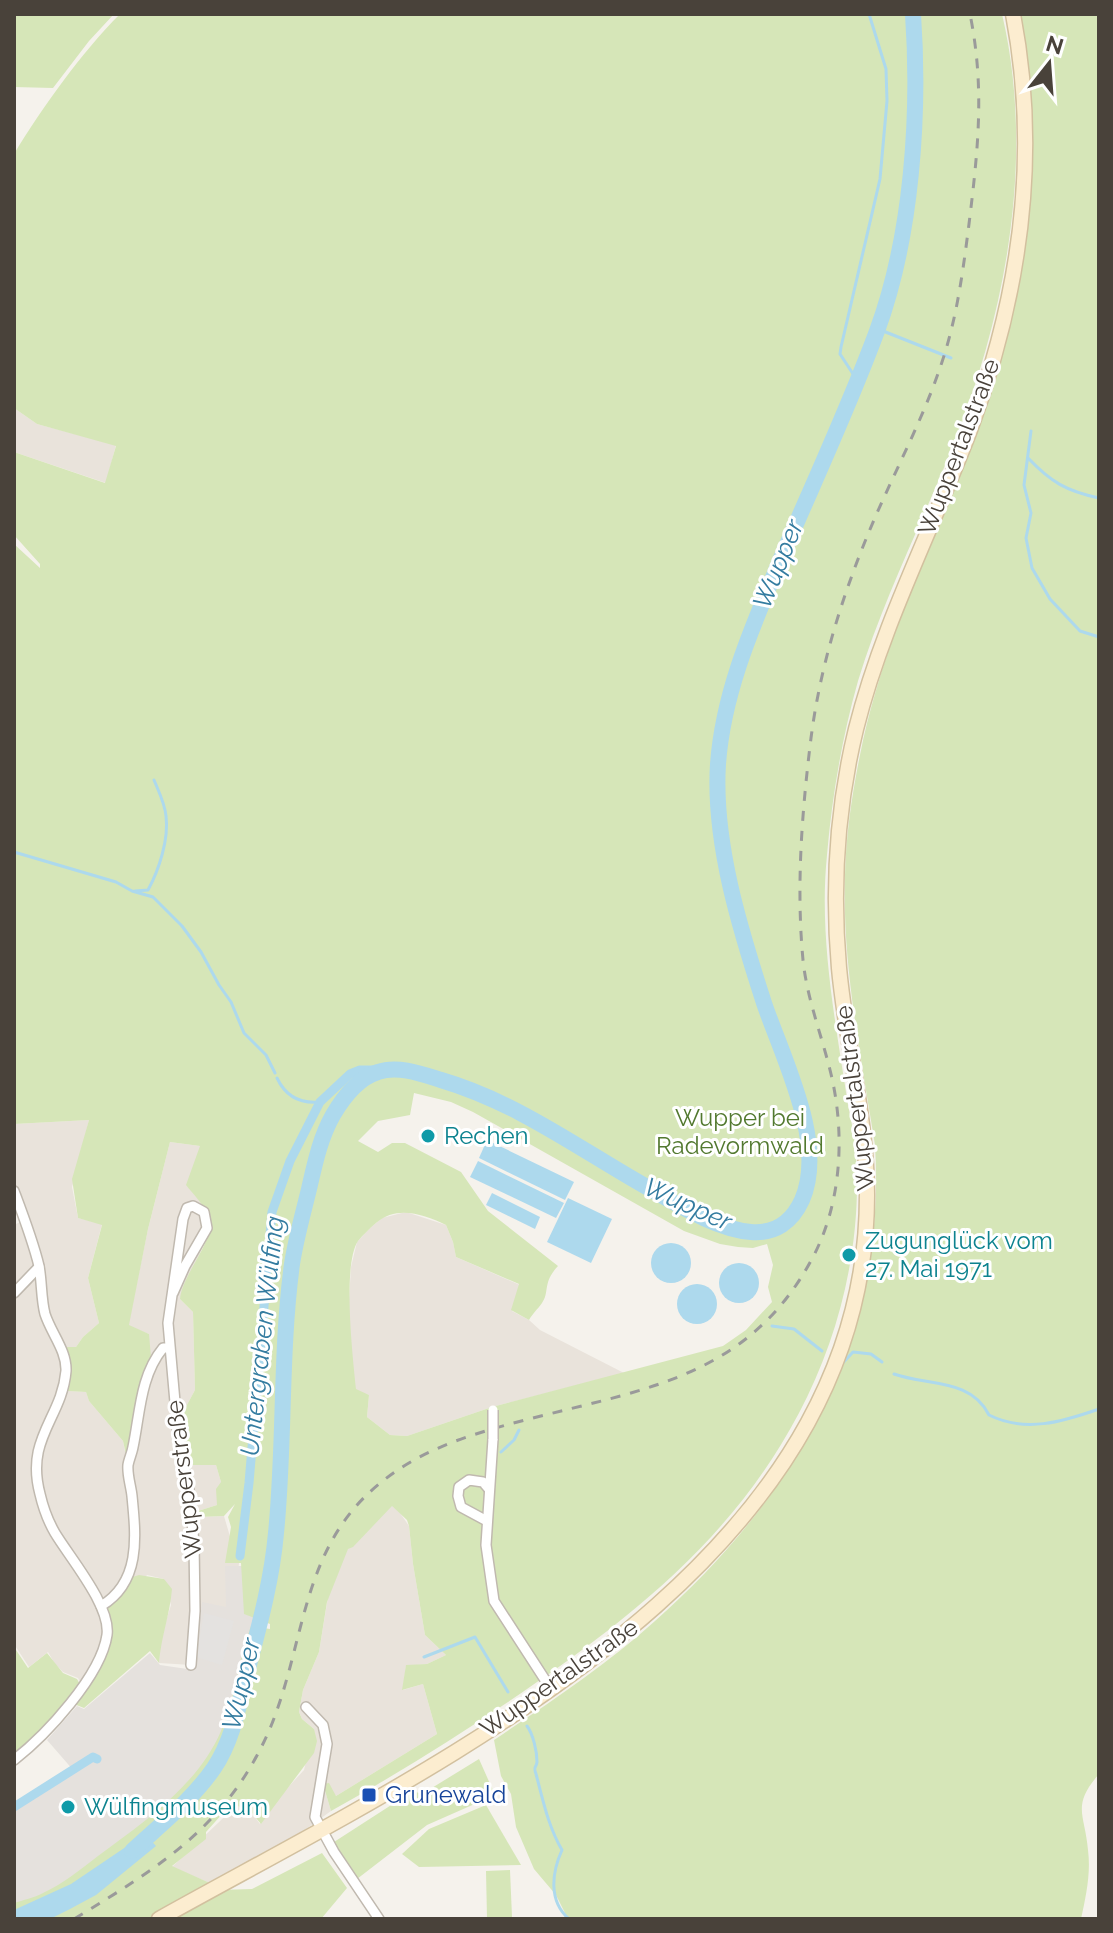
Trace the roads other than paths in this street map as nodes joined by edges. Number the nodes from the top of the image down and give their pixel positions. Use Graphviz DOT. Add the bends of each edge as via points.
graph roads {
  1 [pos="1013,14"];
  2 [pos="14,1191"];
  3 [pos="39,1267"];
  4 [pos="14,1293"];
  5 [pos="173,1293"];
  6 [pos="169,1348"];
  7 [pos="493,1410"];
  8 [pos="489,1489"];
  9 [pos="487,1521"];
  10 [pos="101,1606"];
  11 [pos="191,1665"];
  12 [pos="551,1689"];
  13 [pos="306,1707"];
  14 [pos="14,1760"];
  15 [pos="322,1829"];
  16 [pos="159,1919"];
  17 [pos="379,1919"];
  1 -- 12 [label="main road, Wuppertalstraße" via="1023,82 1025,175 1007,310 970,429 877,657 843,799 836,873 839,970 866,1145 867,1196 851,1314 820,1397 752,1507 646,1617"];
  2 -- 3 [label="street"];
  3 -- 4 [label="street"];
  3 -- 10 [label="street" via="46,1315 66,1369 40,1442 36,1478 53,1530"];
  5 -- 5 [label="street, Wupperstraße" via="207,1228 204,1212 193,1206 183,1219"];
  5 -- 6 [label="street, Wupperstraße"];
  6 -- 10 [label="street" via="157,1357 141,1398 128,1464 133,1558 118,1595"];
  6 -- 11 [label="street, Wupperstraße" via="194,1543"];
  7 -- 8 [label="street, bridge"];
  8 -- 9 [label="street"];
  8 -- 9 [label="street" via="469,1480 459,1487 458,1496 461,1507"];
  9 -- 12 [label="street" via="494,1601"];
  10 -- 14 [label="street" via="107,1636 91,1674 50,1728"];
  12 -- 15 [label="main road, Wuppertalstraße"];
  13 -- 15 [label="street" via="323,1725 327,1744 315,1812"];
  15 -- 16 [label="main road, Wuppertalstraße"];
  15 -- 17 [label="street"];
}
